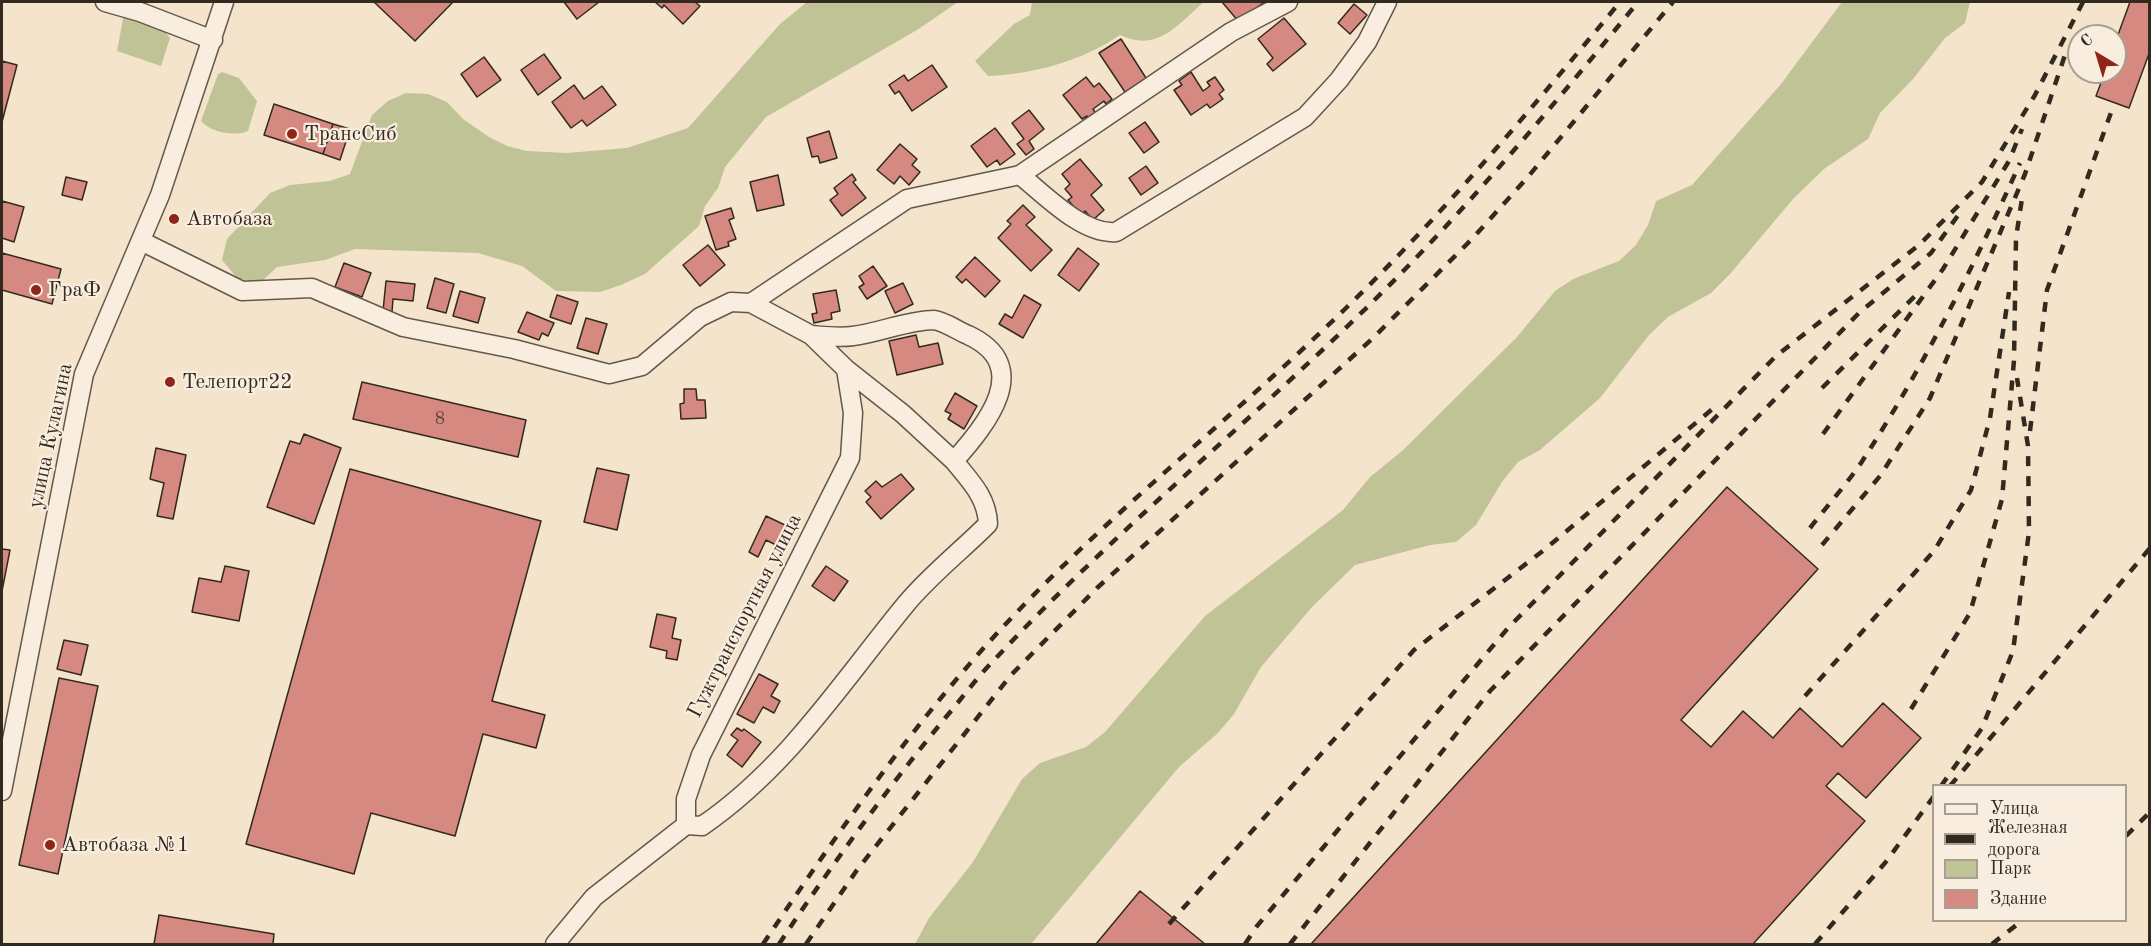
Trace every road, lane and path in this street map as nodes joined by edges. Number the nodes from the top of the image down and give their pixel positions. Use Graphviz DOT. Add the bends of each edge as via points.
graph roads {
  1 [pos="105,2"];
  2 [pos="224,2"];
  3 [pos="1288,2"];
  4 [pos="1387,2"];
  5 [pos="213,40"];
  6 [pos="1020,175"];
  7 [pos="141,240"];
  8 [pos="751,303"];
  9 [pos="811,335"];
  10 [pos="846,369"];
  11 [pos="954,461"];
  12 [pos="2,791"];
  13 [pos="686,825"];
  14 [pos="555,945"];
  1 -- 5 [label="street"];
  2 -- 5 [label="street, улица Кулагина"];
  3 -- 6 [label="street" via="1230,32"];
  4 -- 6 [label="street" via="1367,42 1305,117 1116,232 1088,228"];
  5 -- 7 [label="street, улица Кулагина" via="175,155"];
  6 -- 8 [label="street" via="907,199"];
  7 -- 8 [label="street" via="242,291 312,288 403,327 514,349 609,374 642,366 700,317 731,302"];
  7 -- 12 [label="street, улица Кулагина" via="84,374"];
  8 -- 9 [label="street"];
  9 -- 10 [label="street"];
  9 -- 11 [label="street" via="850,337 936,320 990,349 1001,365 998,397 983,429"];
  10 -- 11 [label="street"];
  10 -- 13 [label="street, Гужтранспортная улица" via="853,413 850,458 701,755 686,799"];
  11 -- 13 [label="street" via="982,496 987,524 908,602 798,742 725,810 702,826"];
  13 -- 14 [label="street" via="594,897"];
}
